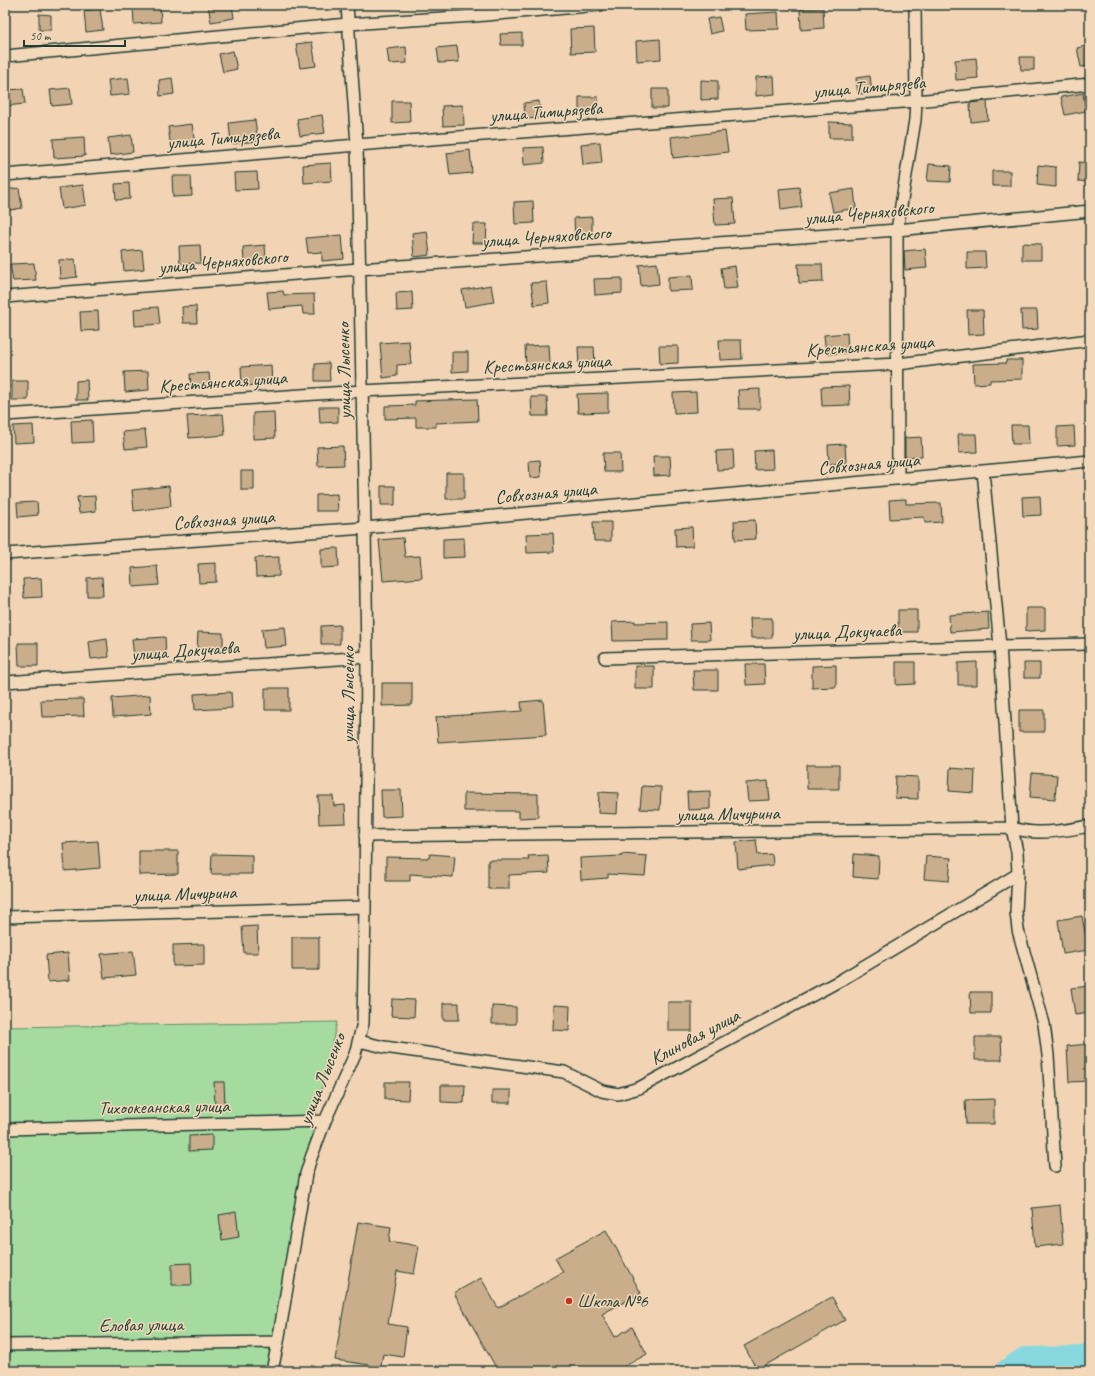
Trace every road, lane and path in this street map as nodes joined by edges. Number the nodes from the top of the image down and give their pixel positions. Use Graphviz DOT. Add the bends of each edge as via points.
graph roads {
  1 [pos="347,5"];
  2 [pos="600,5"];
  3 [pos="915,5"];
  4 [pos="348,24"];
  5 [pos="5,56"];
  6 [pos="1090,84"];
  7 [pos="916,101"];
  8 [pos="357,145"];
  9 [pos="5,175"];
  10 [pos="1090,210"];
  11 [pos="897,230"];
  12 [pos="359,269"];
  13 [pos="5,297"];
  14 [pos="1090,340"];
  15 [pos="898,364"];
  16 [pos="362,391"];
  17 [pos="5,415"];
  18 [pos="1090,461"];
  19 [pos="983,472"];
  20 [pos="898,479"];
  21 [pos="365,528"];
  22 [pos="5,554"];
  23 [pos="1090,644"];
  24 [pos="1000,646"];
  25 [pos="367,657"];
  26 [pos="605,658"];
  27 [pos="5,682"];
  28 [pos="1090,826"];
  29 [pos="1012,828"];
  30 [pos="365,836"];
  31 [pos="1018,874"];
  32 [pos="365,907"];
  33 [pos="5,917"];
  34 [pos="359,1041"];
  35 [pos="325,1121"];
  36 [pos="5,1129"];
  37 [pos="1055,1166"];
  38 [pos="278,1342"];
  39 [pos="5,1345"];
  40 [pos="272,1371"];
  1 -- 4 [label="street, улица Лысенко"];
  2 -- 4 [label="street"];
  3 -- 7 [label="street"];
  4 -- 5 [label="street"];
  4 -- 8 [label="street, улица Лысенко"];
  6 -- 7 [label="street, улица Тимирязева"];
  7 -- 8 [label="street, улица Тимирязева"];
  7 -- 11 [label="street"];
  8 -- 9 [label="street, улица Тимирязева"];
  8 -- 12 [label="street, улица Лысенко"];
  10 -- 11 [label="street, улица Черняховского"];
  11 -- 12 [label="street, улица Черняховского"];
  11 -- 15 [label="street"];
  12 -- 13 [label="street, улица Черняховского"];
  12 -- 16 [label="street, улица Лысенко"];
  14 -- 15 [label="street, Крестьянская улица"];
  15 -- 16 [label="street, Крестьянская улица"];
  15 -- 20 [label="street"];
  16 -- 17 [label="street, Крестьянская улица"];
  16 -- 21 [label="street, улица Лысенко"];
  18 -- 19 [label="street, Совхозная улица"];
  19 -- 20 [label="street, Совхозная улица"];
  19 -- 24 [label="street"];
  20 -- 21 [label="street, Совхозная улица"];
  21 -- 22 [label="street, Совхозная улица"];
  21 -- 25 [label="street, улица Лысенко"];
  23 -- 24 [label="street, улица Докучаева"];
  24 -- 26 [label="street, улица Докучаева"];
  24 -- 29 [label="street"];
  25 -- 27 [label="street, улица Докучаева"];
  25 -- 30 [label="street, улица Лысенко"];
  28 -- 29 [label="street, улица Мичурина" via="1048,832"];
  29 -- 30 [label="street, улица Мичурина"];
  29 -- 31 [label="street"];
  30 -- 32 [label="street, улица Лысенко"];
  31 -- 34 [label="street, Клиновая улица" via="834,984 639,1088 618,1094 602,1092 564,1072 384,1047"];
  31 -- 37 [label="street" via="1018,930 1044,1024"];
  32 -- 33 [label="street, улица Мичурина"];
  32 -- 34 [label="street, улица Лысенко" via="363,1023"];
  34 -- 35 [label="street, улица Лысенко"];
  35 -- 36 [label="street, Тихоокеанская улица"];
  35 -- 38 [label="street, улица Лысенко" via="306,1174"];
  38 -- 39 [label="street, Еловая улица"];
  38 -- 40 [label="street, улица Лысенко"];
}
